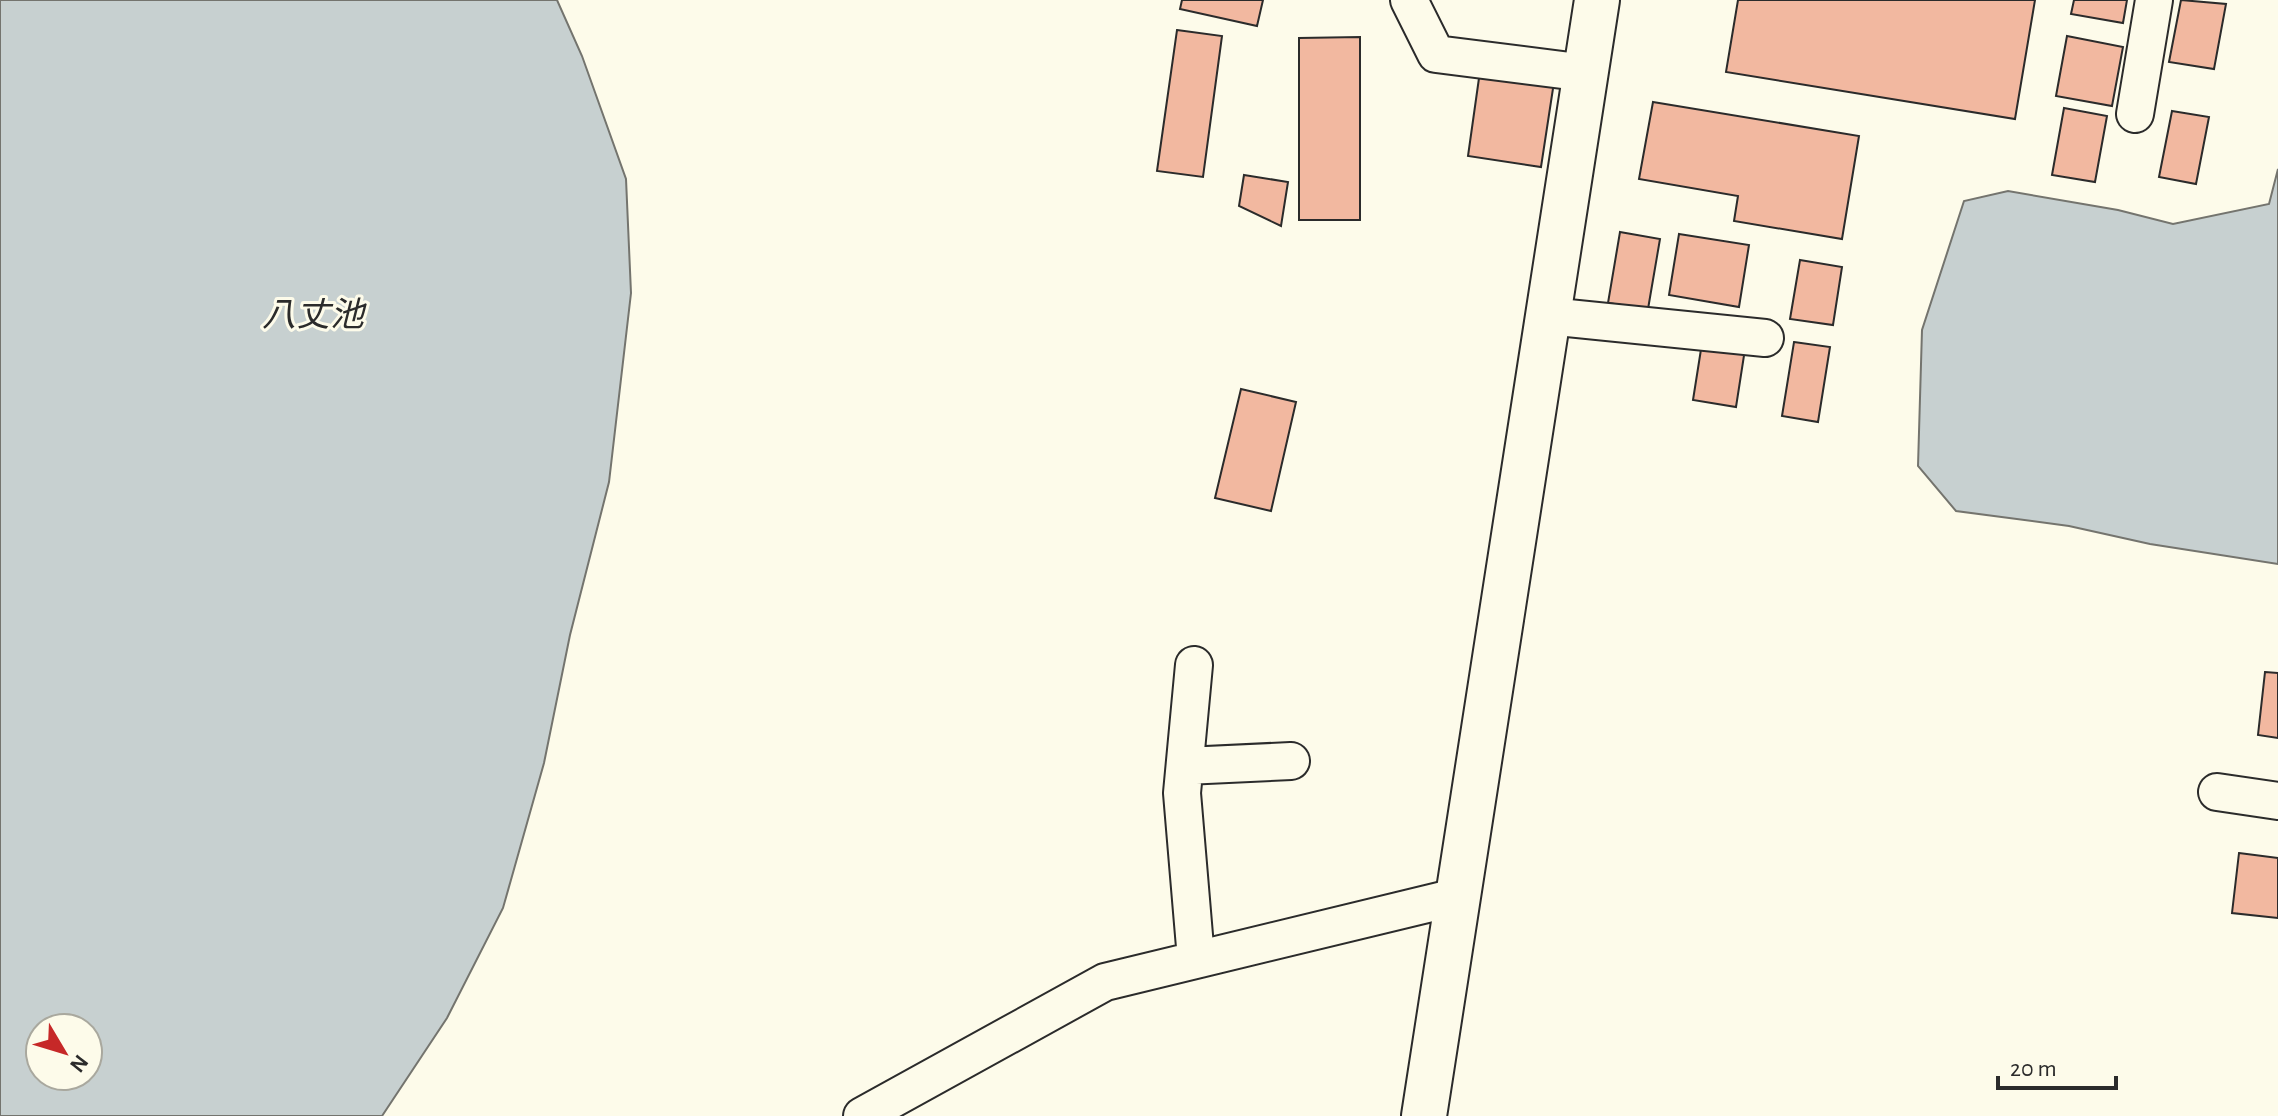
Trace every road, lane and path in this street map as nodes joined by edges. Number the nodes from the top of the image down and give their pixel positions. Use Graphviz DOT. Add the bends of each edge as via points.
graph roads {
  1 [pos="1409,0"];
  2 [pos="1597,0"];
  3 [pos="2154,0"];
  4 [pos="1586,73"];
  5 [pos="2135,114"];
  6 [pos="1548,316"];
  7 [pos="1765,338"];
  8 [pos="1194,665"];
  9 [pos="1291,761"];
  10 [pos="1185,766"];
  11 [pos="2217,792"];
  12 [pos="2278,801"];
  13 [pos="1460,896"];
  14 [pos="1196,959"];
  15 [pos="862,1116"];
  16 [pos="1424,1116"];
  1 -- 4 [label="street" via="1436,54"];
  2 -- 4 [label="street"];
  3 -- 5 [label="street"];
  4 -- 6 [label="street"];
  6 -- 7 [label="street"];
  6 -- 13 [label="street"];
  8 -- 10 [label="street"];
  9 -- 10 [label="street"];
  10 -- 14 [label="street" via="1182,793"];
  11 -- 12 [label="street"];
  13 -- 14 [label="street"];
  13 -- 16 [label="street"];
  14 -- 15 [label="street" via="1105,982"];
}
